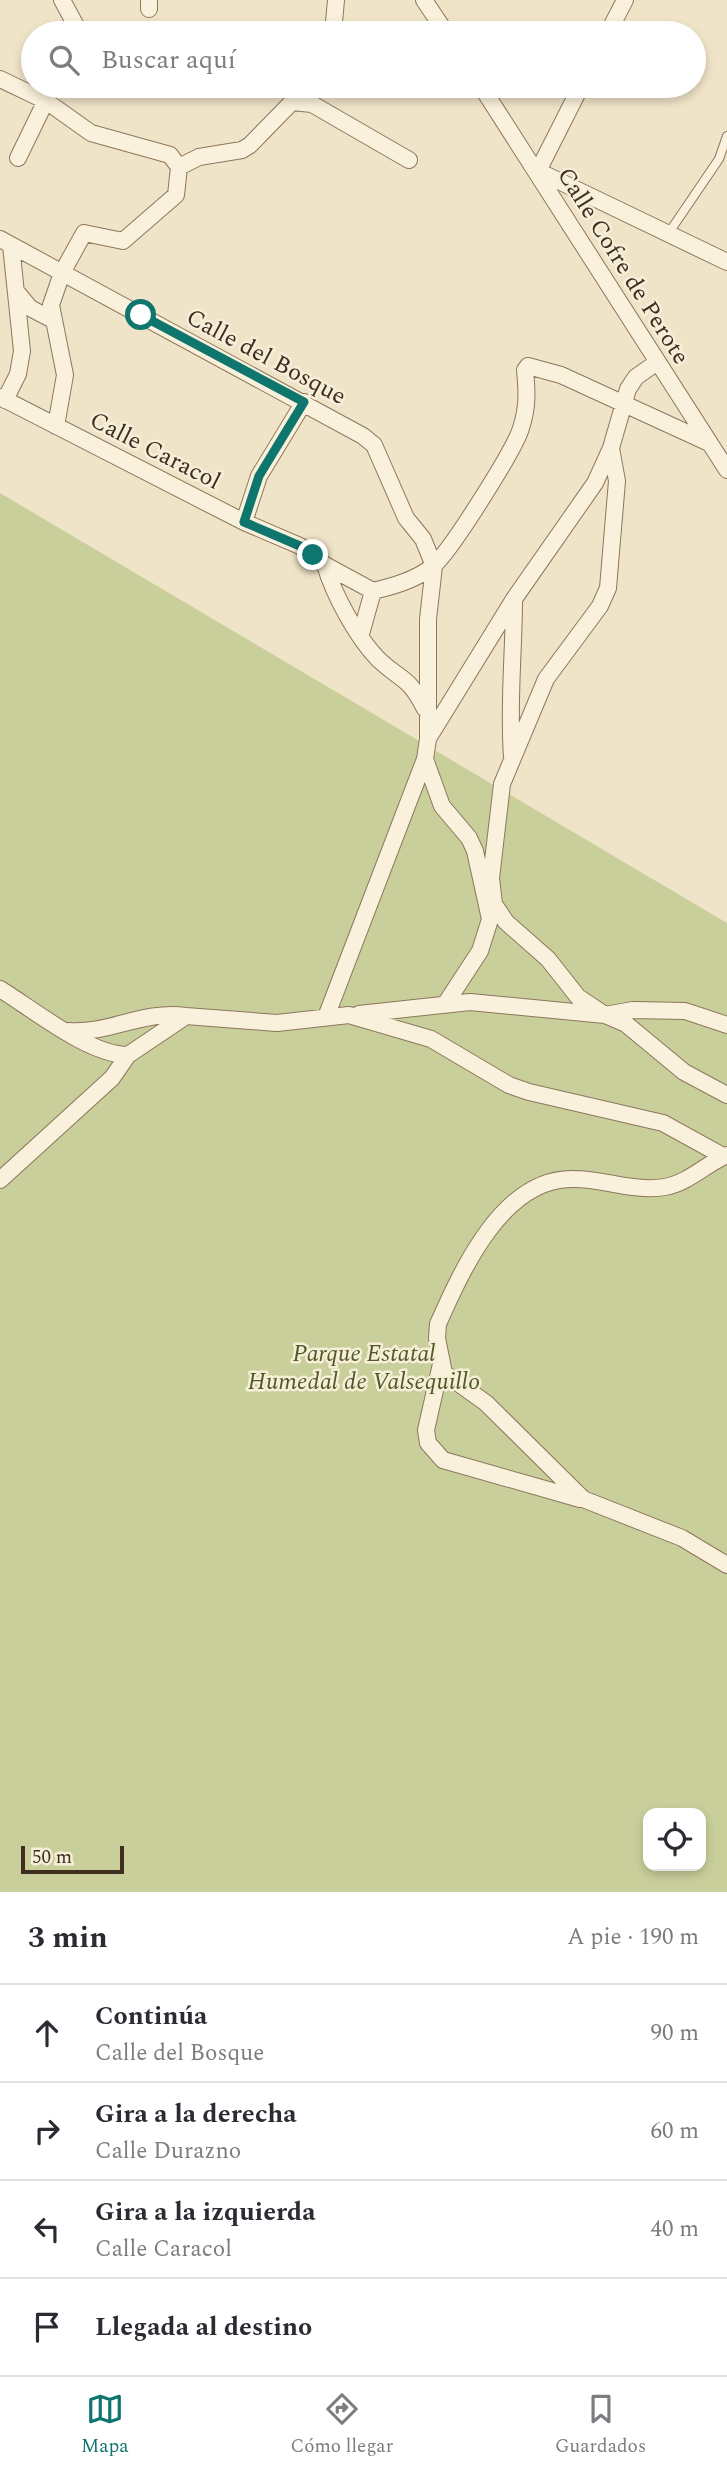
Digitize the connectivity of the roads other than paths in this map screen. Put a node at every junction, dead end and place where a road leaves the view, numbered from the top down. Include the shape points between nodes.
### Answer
1 (62, 0) edge
2 (336, 0) edge
3 (424, 0) edge
4 (625, 0) edge
5 (73, 21) edge
6 (334, 21) edge
7 (438, 21) edge
8 (614, 21) edge
9 (0, 79) edge
10 (21, 89) edge
11 (40, 98) edge
12 (47, 98) edge
13 (489, 98) edge
14 (576, 98) edge
15 (46, 101) junction
16 (727, 136) edge
17 (18, 158) dead end
18 (409, 160) dead end
19 (174, 161) junction
20 (538, 171) junction
21 (668, 234) junction
22 (6, 242) edge
23 (727, 262) edge
24 (62, 272) junction
25 (16, 291) junction
26 (53, 320) junction
27 (656, 363) junction
28 (2, 399) edge
29 (304, 402) junction
30 (624, 404) junction
31 (56, 426) junction
32 (707, 442) junction
33 (611, 448) junction
34 (725, 461) edge
35 (244, 522) junction
36 (325, 565) junction
37 (434, 566) junction
38 (373, 591) junction
39 (514, 599) junction
40 (361, 634) junction
41 (427, 713) junction
42 (428, 739) junction
43 (425, 759) junction
44 (512, 760) junction
45 (492, 912) junction
46 (0, 989) edge
47 (446, 1003) junction
48 (349, 1015) junction
49 (605, 1015) junction
50 (186, 1016) junction
51 (326, 1017) junction
52 (727, 1025) edge
53 (69, 1031) junction
54 (128, 1055) junction
55 (727, 1095) edge
56 (725, 1156) edge
57 (0, 1180) edge
58 (441, 1364) junction
59 (583, 1499) junction
60 (727, 1565) edge

1 - 5 street
2 - 6 street
3 - 7 street
4 - 8 street
9 - 10 street
11 - 15 street
12 - 15 street
13 - 20 street, Calle Cofre de Perote
14 - 20 street
15 - 17 street
15 - 19 street via 91,133
16 - 21 lane via 719,159
18 - 19 street via 301,101 292,102 242,150
19 - 24 street via 176,195 131,237 113,240 84,233
20 - 21 street
20 - 27 street, Calle Cofre de Perote
21 - 23 street
22 - 24 street, Calle del Bosque
22 - 25 street
24 - 26 street via 51,305
24 - 29 street, Calle del Bosque
25 - 26 street via 30,308
25 - 28 street via 21,363
26 - 31 street via 65,361
27 - 30 street via 636,377
27 - 32 street, Calle Cofre de Perote
28 - 31 street, Calle Caracol
29 - 35 street via 259,476
29 - 37 street, Calle del Bosque via 374,445 406,518 423,539
30 - 32 street
30 - 33 street
30 - 37 street via 533,365 525,370 528,403 519,434 477,506
31 - 35 street, Calle Caracol
32 - 34 street, Calle Cofre de Perote
33 - 39 street via 595,483
33 - 44 street via 617,481 608,588 600,606 546,679
35 - 36 street, Calle Caracol via 300,546
36 - 38 street, Calle Caracol
36 - 40 street via 333,592
37 - 38 street via 403,583
37 - 41 street
38 - 40 street
39 - 42 street
39 - 44 street via 509,715
40 - 41 street via 377,657 411,682
41 - 42 street
42 - 43 street
43 - 45 street via 442,806 475,851
43 - 51 street
44 - 45 street via 502,784 491,878
45 - 47 street via 477,958
45 - 49 street via 548,959 578,997
46 - 53 street
47 - 48 street
47 - 49 street
48 - 51 street
48 - 56 street via 431,1039 509,1086 663,1124
49 - 52 street via 633,1010 685,1011
49 - 55 street via 626,1024 684,1072
50 - 51 street via 268,1023
50 - 53 street via 157,1014 84,1032
50 - 54 street
53 - 54 street via 109,1053
54 - 57 street via 112,1078
56 - 58 street via 668,1186 644,1189 563,1179 551,1180 526,1195 477,1244 438,1324
58 - 59 street via 450,1379 486,1404
58 - 59 street via 426,1430 432,1451 443,1460
59 - 60 street via 682,1538

